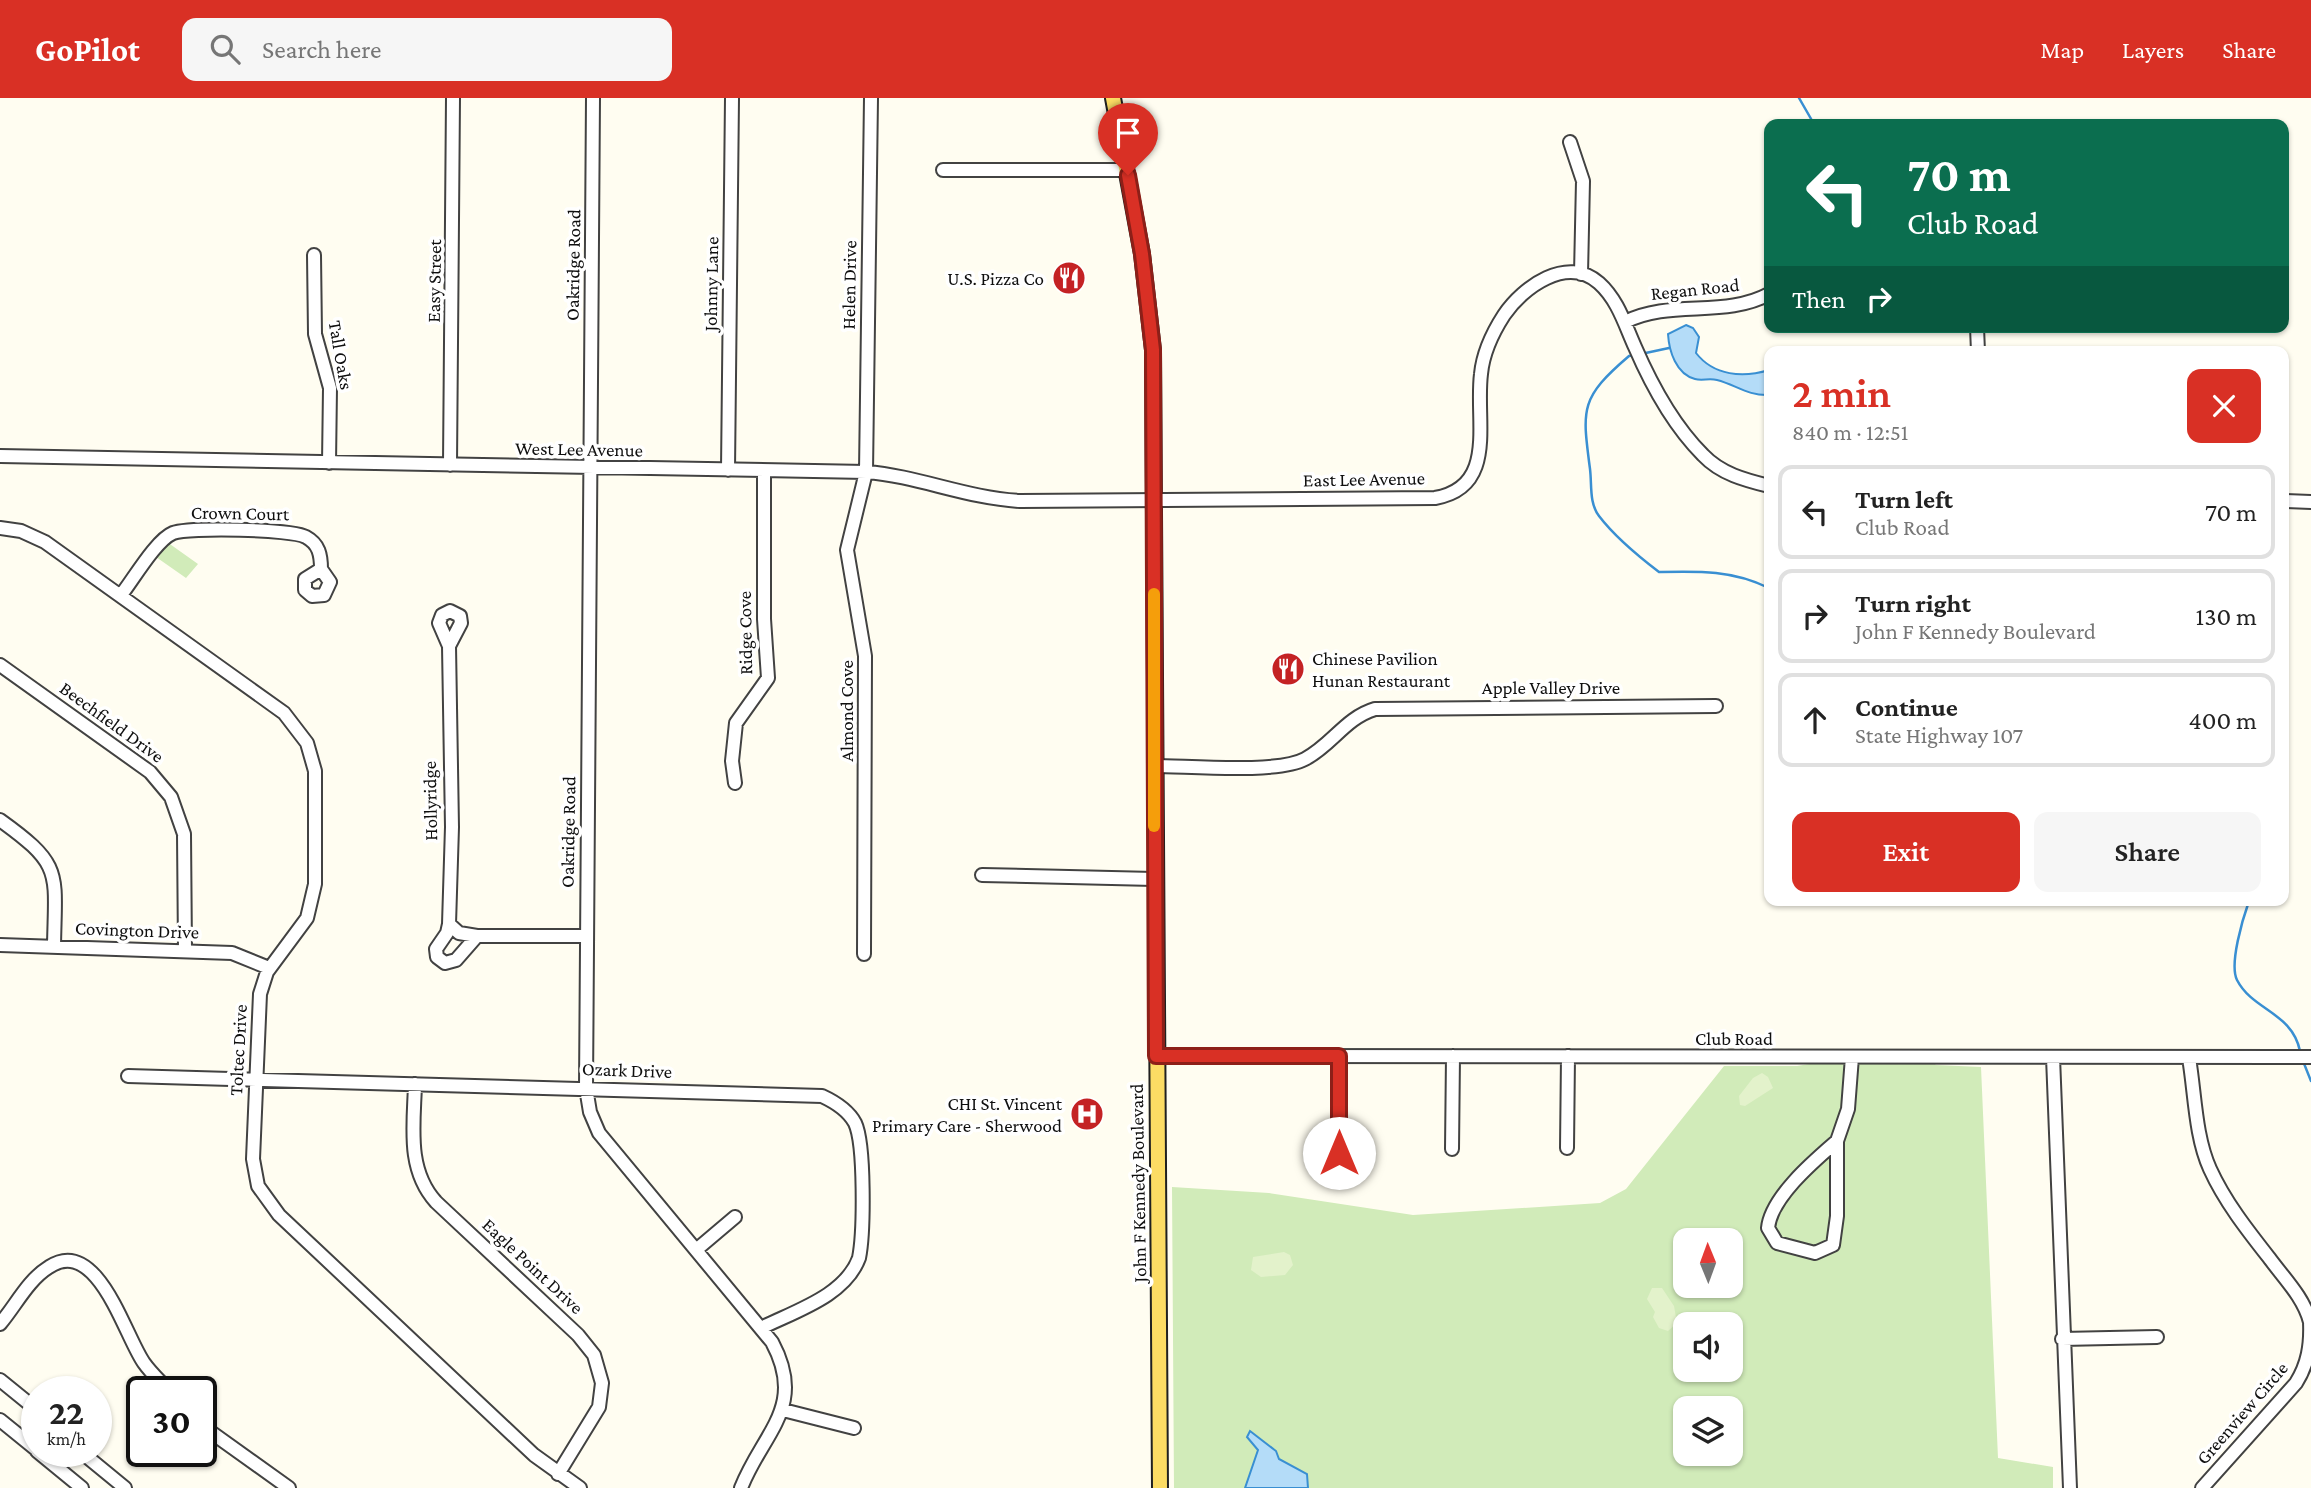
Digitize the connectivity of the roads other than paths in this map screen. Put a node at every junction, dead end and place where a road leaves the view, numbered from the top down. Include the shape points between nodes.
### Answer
1 (453, 98) edge
2 (593, 98) edge
3 (732, 98) edge
4 (871, 98) edge
5 (1113, 98) edge
6 (1570, 142) dead end
7 (943, 170) dead end
8 (1126, 170) junction
9 (314, 255) dead end
10 (1581, 274) junction
11 (1764, 297) edge
12 (1625, 322) junction
13 (0, 456) edge
14 (329, 463) junction
15 (450, 465) junction
16 (590, 468) junction
17 (728, 470) junction
18 (764, 471) junction
19 (866, 472) junction
20 (1764, 484) edge
21 (1154, 500) junction
22 (2289, 502) edge
23 (2311, 502) edge
24 (0, 527) edge
25 (320, 569) dead end
26 (121, 594) junction
27 (449, 646) dead end
28 (0, 665) edge
29 (1716, 706) dead end
30 (1154, 766) junction
31 (735, 783) dead end
32 (0, 820) edge
33 (982, 876) dead end
34 (1154, 879) junction
35 (449, 924) junction
36 (477, 936) junction
37 (586, 936) junction
38 (0, 945) edge
39 (54, 947) junction
40 (185, 951) junction
41 (864, 954) dead end
42 (269, 968) junction
43 (1156, 1056) junction
44 (1339, 1056) junction
45 (1453, 1056) junction
46 (1568, 1056) junction
47 (1852, 1057) junction
48 (2309, 1057) edge
49 (2053, 1058) junction
50 (2189, 1058) junction
51 (128, 1076) dead end
52 (255, 1079) junction
53 (415, 1084) junction
54 (586, 1088) junction
55 (1837, 1141) junction
56 (1567, 1148) dead end
57 (1452, 1149) dead end
58 (1339, 1153) dead end
59 (735, 1217) dead end
60 (696, 1250) junction
61 (0, 1324) edge
62 (761, 1328) junction
63 (2157, 1337) dead end
64 (2062, 1339) junction
65 (2309, 1366) edge
66 (155, 1376) edge
67 (0, 1380) edge
68 (21, 1397) edge
69 (783, 1410) junction
70 (0, 1420) edge
71 (854, 1428) dead end
72 (21, 1437) edge
73 (217, 1437) edge
74 (57, 1467) edge
75 (99, 1467) edge
76 (558, 1474) junction
77 (280, 1486) edge
78 (82, 1488) edge
79 (125, 1488) edge
80 (579, 1488) edge
81 (741, 1488) edge
82 (1160, 1488) edge
83 (2070, 1488) edge
84 (2202, 1488) edge

1 - 15 street, Easy Street
2 - 16 street, Oakridge Road
3 - 17 street, Johnny Lane
4 - 19 street, Helen Drive
5 - 8 main road, John F Kennedy Boulevard
6 - 10 street via 1583,181
7 - 8 street
8 - 21 main road, John F Kennedy Boulevard via 1150,314
9 - 14 street, Tall Oaks via 315,334 330,388
10 - 12 street via 1601,284
10 - 21 street, East Lee Avenue via 1557,274 1542,280 1519,296 1503,317 1482,365 1477,465 1470,481 1455,493 1434,498
11 - 12 street, Regan Road via 1727,307 1652,312
12 - 20 street via 1643,365 1703,456 1721,470
13 - 14 street, West Lee Avenue
14 - 15 street, West Lee Avenue
15 - 16 street, West Lee Avenue
16 - 17 street, West Lee Avenue
16 - 37 street, Oakridge Road
17 - 18 street, West Lee Avenue
18 - 19 street, West Lee Avenue
18 - 31 street, Ridge Cove via 768,678 736,723
19 - 21 street, West Lee Avenue via 993,499
19 - 41 street, Almond Cove via 847,550 865,656
21 - 30 main road, John F Kennedy Boulevard
22 - 23 street
24 - 26 street, Toltec Drive via 45,542
25 - 26 street, Crown Court via 318,548 301,534 181,531 168,536
26 - 42 street, Toltec Drive via 284,713 307,743 317,791 314,893 303,925
27 - 35 street, Hollyridge
28 - 40 street, Beechfield Drive via 150,772 171,796 184,834
29 - 30 street, Apple Valley Drive via 1375,709 1352,719 1321,749 1293,764
30 - 34 main road, John F Kennedy Boulevard
32 - 39 street via 41,850 49,864 54,880
33 - 34 street
34 - 43 main road, John F Kennedy Boulevard
35 - 36 street via 458,933
35 - 36 street, Hollyridge via 436,949 445,963 456,960
36 - 37 street
37 - 54 street, Oakridge Road
38 - 39 street, Covington Drive
39 - 40 street, Covington Drive
40 - 42 street, Covington Drive via 232,953
42 - 52 street, Toltec Drive via 258,1007
43 - 44 street, Club Road
43 - 82 main road, John F Kennedy Boulevard
44 - 45 street, Club Road
44 - 58 street
45 - 46 street, Club Road
45 - 57 street
46 - 47 street, Club Road
46 - 56 street
47 - 49 street, Club Road
47 - 55 street via 1848,1109
48 - 50 street, Club Road
49 - 50 street, Club Road
49 - 64 street
50 - 65 street, Greenview Circle via 2209,1167 2238,1217 2305,1309 2311,1339
51 - 52 street, Ozark Drive
52 - 53 street, Ozark Drive
52 - 76 street, Toltec Drive via 253,1158 258,1186 269,1205
53 - 54 street, Ozark Drive
53 - 76 street, Eagle Point Drive via 414,1154 424,1185 436,1202 578,1335 599,1366 599,1407
54 - 60 street, Oakridge Road via 599,1133
54 - 62 street, Ozark Drive via 812,1095 840,1105 850,1116 861,1141 860,1250 855,1268 836,1290
55 - 55 street via 1795,1181 1773,1214 1768,1228 1777,1242 1815,1253 1833,1245
59 - 60 street
60 - 62 street, Oakridge Road
61 - 66 street via 36,1277 51,1265 86,1266 102,1281 144,1364
62 - 69 street, Oakridge Road via 782,1362
63 - 64 street
64 - 83 street
65 - 84 street, Greenview Circle
67 - 68 street
69 - 71 street
69 - 81 street, Oakridge Road
70 - 72 street
73 - 77 street
74 - 78 street
75 - 79 street
76 - 80 street, Toltec Drive

